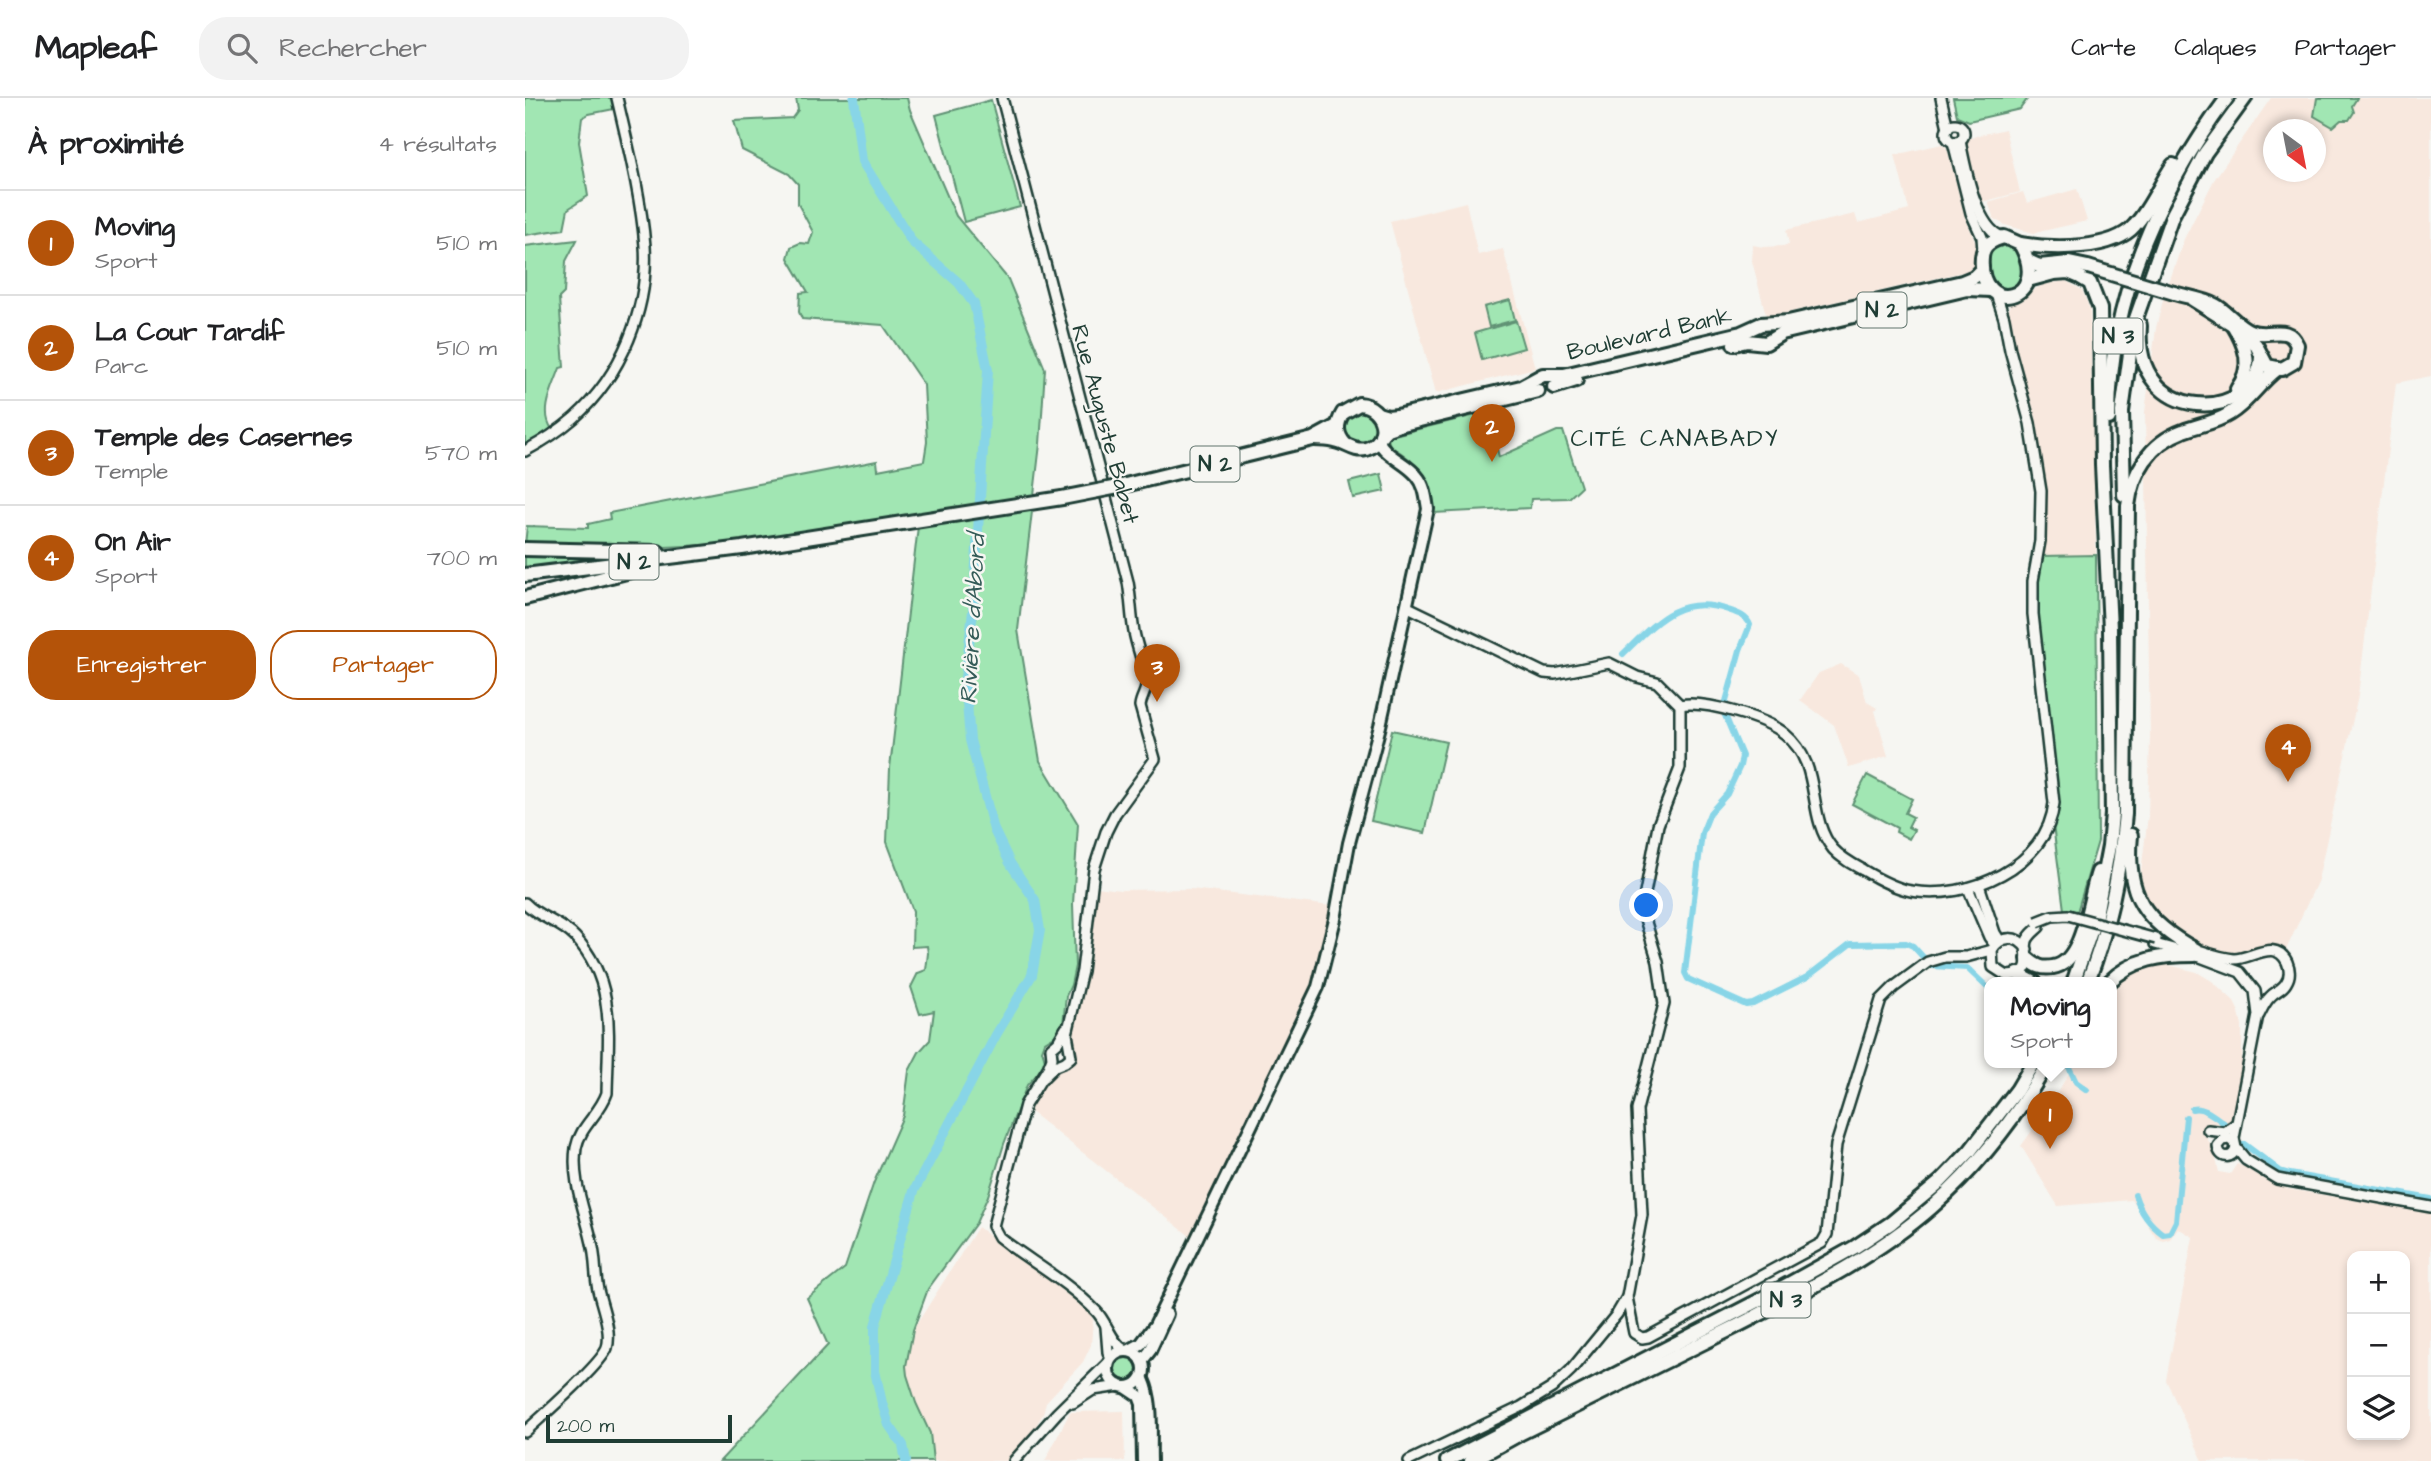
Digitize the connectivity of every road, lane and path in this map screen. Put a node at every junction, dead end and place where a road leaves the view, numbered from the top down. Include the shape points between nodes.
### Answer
1 (617, 98) edge
2 (1002, 98) edge
3 (1941, 98) edge
4 (1947, 98) edge
5 (2218, 98) edge
6 (2227, 98) edge
7 (2245, 98) edge
8 (1952, 126) junction
9 (1956, 141) junction
10 (2004, 237) junction
11 (2020, 244) junction
12 (1983, 252) junction
13 (2028, 261) junction
14 (2055, 265) junction
15 (1982, 269) junction
16 (2028, 280) junction
17 (2147, 282) junction
18 (1993, 292) junction
19 (2010, 297) junction
20 (2192, 299) junction
21 (2004, 318) junction
22 (2232, 323) junction
23 (1766, 329) junction
24 (2269, 334) junction
25 (2260, 355) junction
26 (2276, 370) junction
27 (1552, 382) junction
28 (1537, 385) junction
29 (2224, 401) junction
30 (1378, 414) junction
31 (1337, 426) junction
32 (1380, 438) junction
33 (1313, 439) junction
34 (1345, 444) junction
35 (1362, 450) junction
36 (525, 452) edge
37 (1398, 462) junction
38 (742, 548) junction
39 (525, 549) edge
40 (525, 575) edge
41 (525, 598) edge
42 (2109, 600) junction
43 (1408, 607) junction
44 (2126, 628) junction
45 (1680, 705) junction
46 (2126, 737) junction
47 (2112, 814) junction
48 (1979, 885) junction
49 (1968, 888) junction
50 (525, 903) edge
51 (2038, 925) junction
52 (2012, 938) junction
53 (1996, 945) junction
54 (2196, 952) junction
55 (2028, 954) junction
56 (2254, 955) junction
57 (1966, 957) junction
58 (1993, 967) junction
59 (2018, 974) junction
60 (2024, 977) edge
61 (2075, 977) edge
62 (2089, 977) edge
63 (2115, 977) edge
64 (2246, 978) junction
65 (2255, 991) junction
66 (2272, 994) junction
67 (2259, 1015) junction
68 (1063, 1043) junction
69 (1056, 1060) junction
70 (2021, 1068) edge
71 (2030, 1068) edge
72 (2047, 1068) edge
73 (2236, 1124) junction
74 (2208, 1130) dead end
75 (1955, 1166) junction
76 (2431, 1207) edge
77 (1198, 1233) junction
78 (1627, 1297) junction
79 (1105, 1322) junction
80 (1127, 1350) junction
81 (1110, 1360) junction
82 (1142, 1361) junction
83 (1143, 1378) junction
84 (1123, 1387) junction
85 (1057, 1413) junction
86 (1531, 1428) junction
87 (525, 1432) edge
88 (1014, 1461) edge
89 (1143, 1461) edge
90 (1151, 1461) edge
91 (1409, 1461) edge
92 (1447, 1461) edge
93 (1465, 1461) edge
94 (1471, 1461) edge

1 - 36 street via 645,247 640,303 621,357 596,395 573,419
2 - 68 street, Rue Auguste Babet via 1128,582 1146,680 1140,706 1155,759 1115,814 1099,853 1090,886 1082,971
3 - 8 street
4 - 8 street
5 - 11 main road via 2143,215 2123,235 2097,244
6 - 42 main road, N 3 via 2166,193 2142,247 2123,311 2109,411
7 - 17 main road, N 3 via 2187,185
8 - 9 street via 1947,138
8 - 9 street via 1964,131
9 - 10 street via 1979,212 1993,233
9 - 12 street
10 - 11 main road
10 - 12 main road
11 - 13 main road
12 - 15 main road
13 - 14 main road, N 3
13 - 16 main road
14 - 16 main road
14 - 20 main road, N 3, bridge via 2088,267
15 - 18 main road
15 - 23 main road, Boulevard Bank / N 2 via 1962,282
16 - 19 main road via 2024,289
16 - 42 main road, N 3 via 2068,272 2090,283 2096,294
17 - 29 main road, N 3 via 2140,334 2149,376 2183,402
17 - 44 main road, N 3 via 2134,324 2122,411
18 - 19 main road, N 2
18 - 21 street
18 - 23 main road, Boulevard Bank / N 2 via 1967,289
19 - 21 street
20 - 22 main road, N 3
20 - 24 main road, N 3 via 2216,305 2248,331
21 - 48 street via 2041,491 2033,614 2054,803 2051,821 2032,850
22 - 25 main road via 2250,338
22 - 29 main road via 2244,343 2247,369
23 - 27 main road, Boulevard Bank / N 2
23 - 27 main road, Boulevard Bank / N 2 via 1766,342 1732,344
24 - 25 main road via 2260,345
24 - 26 main road via 2283,331 2297,345 2294,362
25 - 26 main road
25 - 29 main road via 2258,373 2249,385
26 - 44 main road, N 3 via 2235,411 2169,438 2141,466 2127,506
27 - 28 main road, N 2 via 1546,393
28 - 30 main road, N 2 via 1397,416
28 - 32 main road, N 2 via 1387,429
30 - 31 main road, N 2 via 1364,405 1353,405 1343,412
30 - 32 main road via 1383,424
31 - 33 main road, N 2
31 - 34 main road
32 - 35 main road, N 2
32 - 37 main road via 1383,450
33 - 34 main road, N 2
33 - 38 main road, N 2, bridge via 1113,488
34 - 35 main road, N 2
35 - 37 main road
37 - 43 main road via 1422,483 1428,509
38 - 39 main road via 664,552
38 - 40 main road, N 2
38 - 41 main road
42 - 47 main road, N 3
43 - 45 street via 1544,673 1609,663 1657,682
43 - 77 main road via 1349,843 1324,968 1310,1007
44 - 46 main road, N 3
45 - 49 street via 1694,703 1761,719 1787,735 1809,766 1826,837 1850,863 1902,889 1932,893
45 - 78 street via 1680,768 1658,825 1642,909 1664,999 1637,1110 1642,1215
46 - 54 main road via 2133,794 2131,873 2136,891 2162,929
46 - 62 main road, N 3 via 2122,848 2108,923
47 - 55 main road via 2073,954 2052,968 2043,968
47 - 61 main road, N 3 via 2095,920
48 - 49 street
48 - 53 street
49 - 53 street via 1990,941
50 - 87 street via 574,936 592,961 603,981 609,1021 607,1093 576,1149 577,1192 593,1248 608,1345 576,1384
51 - 52 street
51 - 54 street, bridge via 2052,916 2068,915
51 - 55 street via 2029,936
52 - 53 street
52 - 55 street via 2023,944
53 - 57 street
53 - 58 street
54 - 56 street via 2232,959
54 - 63 main road via 2145,959
54 - 64 street
55 - 59 street via 2027,965
56 - 64 street via 2246,965
56 - 66 street via 2270,950 2282,955 2289,967 2288,981
57 - 58 street
57 - 78 street via 1928,962 1881,1000 1836,1146 1822,1243 1648,1337 1634,1333
58 - 59 street via 2007,976
59 - 60 main road
64 - 65 street
65 - 66 street
65 - 67 street
66 - 67 street
67 - 73 street
68 - 69 street via 1051,1048
68 - 69 street via 1071,1049 1070,1057 1065,1062
69 - 79 street via 1025,1105 993,1222 996,1233 1008,1244 1089,1304
70 - 75 main road
71 - 75 main road, N 3
72 - 86 main road, N 3 via 1965,1175 1899,1234 1766,1311
73 - 74 street via 2225,1132
73 - 76 street via 2232,1146 2266,1174 2289,1183
75 - 92 main road, N 3 via 1908,1210 1855,1247
77 - 80 main road via 1148,1336 1136,1349
77 - 82 main road via 1160,1330
78 - 91 street via 1552,1388
79 - 80 street via 1119,1347
79 - 81 street
80 - 81 main road
80 - 82 main road
81 - 84 main road via 1110,1376
81 - 85 street
82 - 83 main road
83 - 84 main road via 1135,1386
83 - 90 main road via 1150,1404
84 - 85 street via 1093,1390
84 - 89 main road via 1139,1396 1142,1405
85 - 88 street
86 - 93 main road, N 3
86 - 94 main road, N 3

